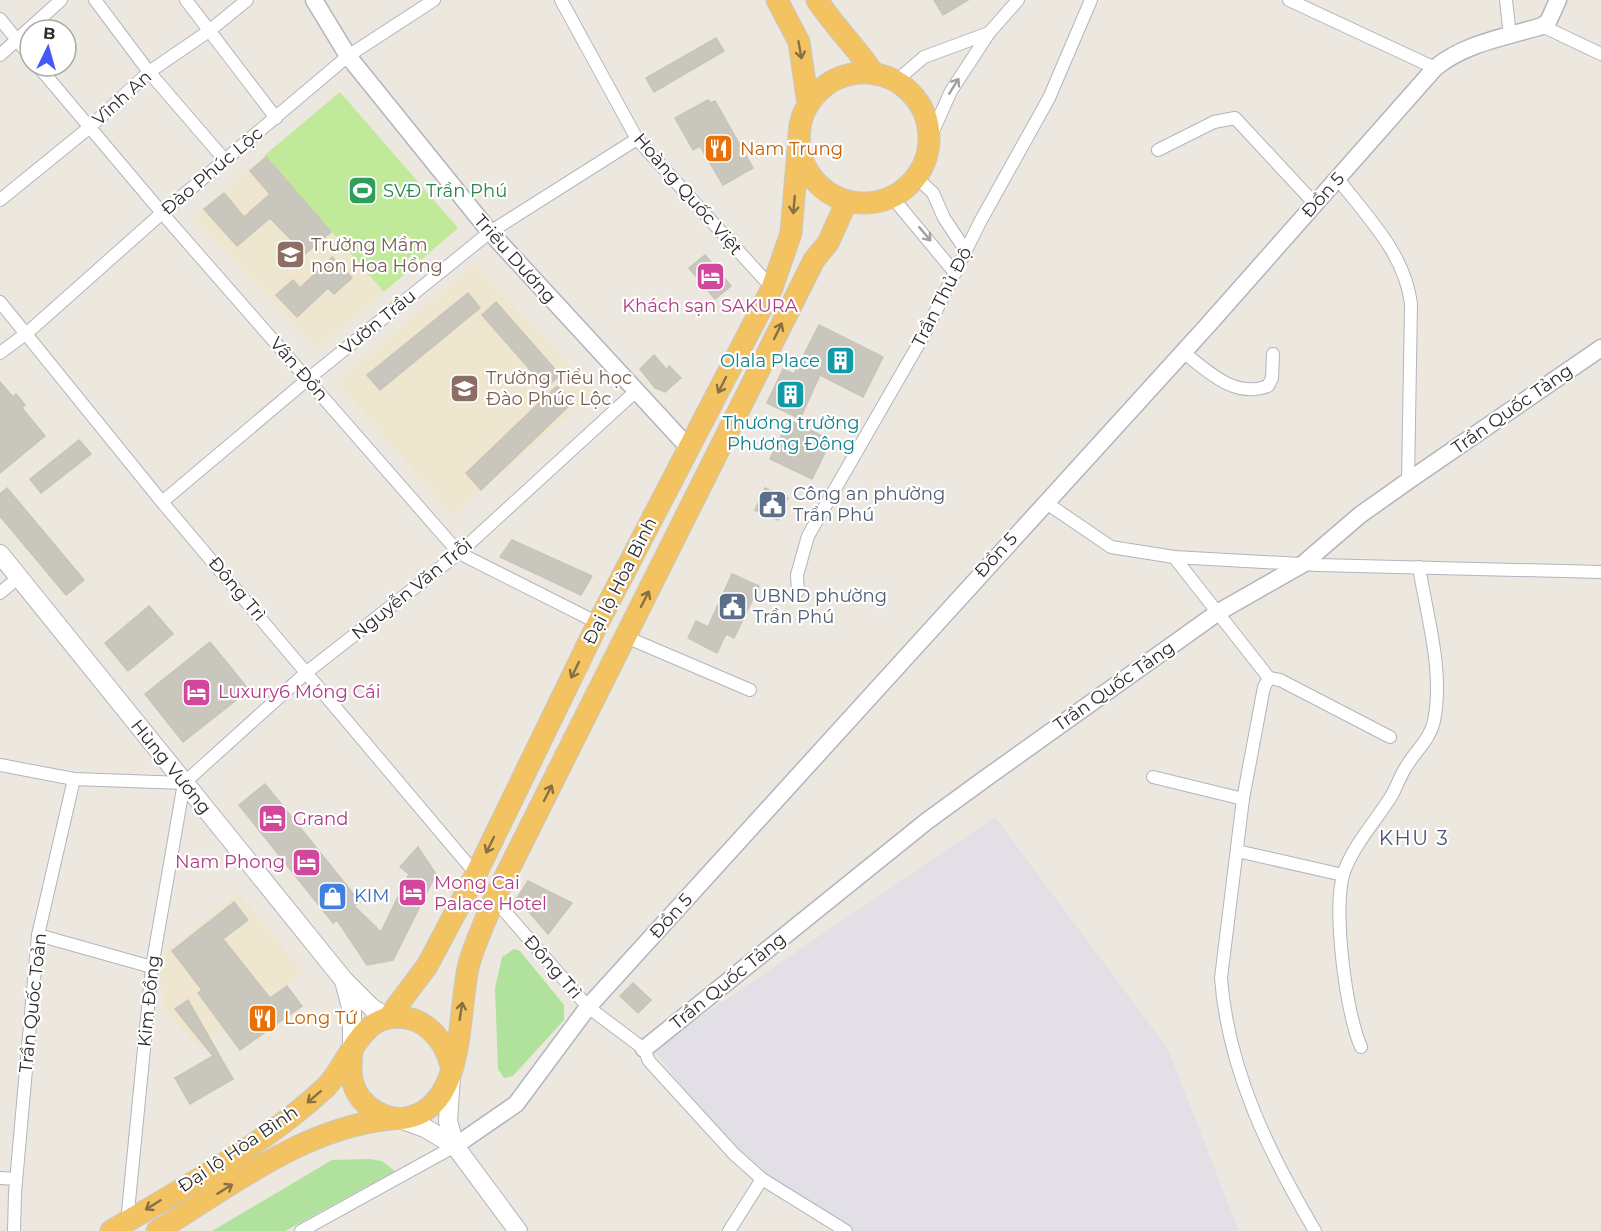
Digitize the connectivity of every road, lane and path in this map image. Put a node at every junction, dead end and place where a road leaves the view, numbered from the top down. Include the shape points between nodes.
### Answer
1 (61, 0) edge
2 (95, 0) edge
3 (186, 0) edge
4 (247, 0) edge
5 (314, 0) edge
6 (434, 0) edge
7 (561, 0) edge
8 (777, 0) edge
9 (817, 0) edge
10 (1018, 0) edge
11 (1091, 0) edge
12 (1289, 0) edge
13 (1506, 0) edge
14 (1558, 0) edge
15 (0, 19) edge
16 (1542, 27) junction
17 (209, 31) junction
18 (989, 33) junction
19 (1510, 36) junction
20 (17, 41) junction
21 (1601, 54) edge
22 (0, 55) edge
23 (348, 56) junction
24 (1435, 68) junction
25 (149, 72) junction
26 (874, 74) junction
27 (48, 78) edge
28 (896, 81) junction
29 (808, 104) junction
30 (276, 118) junction
31 (800, 126) junction
32 (90, 127) junction
33 (930, 138) junction
34 (637, 139) junction
35 (1158, 150) dead end
36 (224, 159) junction
37 (916, 177) junction
38 (1338, 179) junction
39 (892, 196) junction
40 (0, 200) edge
41 (847, 201) junction
42 (1315, 204) junction
43 (162, 213) junction
44 (490, 232) junction
45 (966, 251) junction
46 (955, 273) junction
47 (772, 288) junction
48 (0, 302) edge
49 (27, 333) junction
50 (1601, 348) edge
51 (1183, 352) junction
52 (0, 354) edge
53 (1273, 354) dead end
54 (308, 379) junction
55 (636, 391) junction
56 (688, 451) junction
57 (711, 466) junction
58 (1408, 480) junction
59 (162, 502) junction
60 (1045, 502) junction
61 (459, 553) junction
62 (0, 554) edge
63 (1174, 557) junction
64 (1303, 564) junction
65 (1419, 567) junction
66 (1601, 572) edge
67 (19, 577) junction
68 (798, 591) dead end
69 (0, 594) edge
70 (1217, 613) junction
71 (598, 623) junction
72 (626, 637) junction
73 (307, 672) junction
74 (1269, 678) junction
75 (750, 690) dead end
76 (1390, 737) dead end
77 (0, 765) edge
78 (1153, 777) dead end
79 (74, 779) junction
80 (184, 783) junction
81 (1243, 799) junction
82 (1237, 851) junction
83 (476, 874) junction
84 (1343, 875) junction
85 (494, 899) junction
86 (38, 935) junction
87 (152, 967) junction
88 (343, 979) junction
89 (588, 1007) junction
90 (388, 1018) junction
91 (1361, 1047) dead end
92 (644, 1049) junction
93 (352, 1052) junction
94 (452, 1069) junction
95 (400, 1119) junction
96 (455, 1146) junction
97 (0, 1178) edge
98 (16, 1179) junction
99 (762, 1179) junction
100 (119, 1226) edge
101 (14, 1231) edge
102 (157, 1231) edge
103 (301, 1231) edge
104 (518, 1231) edge
105 (729, 1231) edge
106 (846, 1231) edge
107 (1315, 1231) edge

1 - 20 street
2 - 25 street
3 - 17 street
4 - 17 street, Vĩnh An
5 - 23 street, Triều Dương
6 - 23 street, Đào Phúc Lộc
7 - 34 street, Hoàng Quốc Việt
8 -> 29 highway via 799,42
9 - 26 highway
10 - 18 street
11 - 45 street, Trần Thủ Độ via 1049,98
12 - 24 street
13 - 19 street
14 - 16 street
15 - 20 street
16 - 19 street, Đồn 5
16 - 21 street
17 - 25 street, Vĩnh An
17 - 30 street
18 - 28 street via 924,57
33 -> 18 street via 951,91
19 - 24 street, Đồn 5 via 1448,57
20 - 22 street
23 - 30 street, Đào Phúc Lộc
23 - 44 street, Triều Dương
24 - 38 street, Đồn 5
25 - 32 street, Vĩnh An
25 - 36 street
26 - 28 highway
26 - 29 highway via 840,78 824,87
27 - 32 street, Vân Đồn
28 - 33 highway via 921,106
29 - 31 highway
30 - 36 street, Đào Phúc Lộc
31 - 41 highway via 800,150 809,172 825,190
31 -> 47 highway, Đại lộ Hòa Bình via 791,233
32 - 40 street, Vĩnh An
32 - 43 street, Vân Đồn
33 - 37 highway via 926,159
34 - 44 street, Vườn Trầu
34 - 47 street, Hoàng Quốc Việt
35 - 42 street via 1214,122 1235,118
36 - 43 street, Đào Phúc Lộc
37 - 39 highway
37 - 45 street via 933,194
38 - 42 street, Đồn 5
38 - 58 street via 1395,252 1409,282
39 - 41 highway via 870,203
39 -> 46 street
57 -> 41 highway, Đại lộ Hòa Bình
42 - 51 street, Đồn 5
43 - 49 street, Đào Phúc Lộc
43 - 54 street, Vân Đồn
44 - 54 street, Vườn Trầu
44 - 55 street, Triều Dương
45 - 46 street, Trần Thủ Độ
46 - 68 street, Trần Thủ Độ via 925,333 808,536 797,574
47 -> 56 highway, Đại lộ Hòa Bình
48 - 49 street, Đông Trì
49 - 52 street, Đào Phúc Lộc
49 - 59 street, Đông Trì
50 - 58 street, Trần Quốc Tảng
51 - 53 street via 1226,384 1259,390 1268,386 1272,378
51 - 60 street, Đồn 5
54 - 59 street, Vườn Trầu
54 - 61 street, Vân Đồn
55 - 56 street, Triều Dương
55 - 61 street, Nguyễn Văn Trỗi
56 - 57 highway
56 - 71 highway, Đại lộ Hòa Bình
72 -> 57 highway, Đại lộ Hòa Bình
58 - 64 street, Trần Quốc Tảng
59 - 73 street, Đông Trì
60 - 63 street via 1111,547
60 - 89 street, Đồn 5
61 - 71 street, Vân Đồn
61 - 73 street, Nguyễn Văn Trỗi
62 - 67 main road, Hùng Vương
63 - 64 street
63 - 70 street
64 - 65 street
64 - 70 street, Trần Quốc Tảng
65 - 66 street
65 - 84 street via 1437,673 1434,722
67 - 69 street
67 - 80 main road, Hùng Vương
70 - 74 street
70 - 92 street, Trần Quốc Tảng via 927,821
71 - 72 highway
71 -> 83 highway, Đại lộ Hòa Bình
72 - 75 street
85 -> 72 highway, Đại lộ Hòa Bình
73 - 80 street, Nguyễn Văn Trỗi
73 - 83 street, Đông Trì
74 - 76 street via 1280,680
74 - 81 street via 1263,687
77 - 79 street
78 - 81 street
79 - 80 street
79 - 86 street, Trần Quốc Toản
80 - 87 street, Kim Đồng
80 - 88 main road, Hùng Vương
81 - 82 street
82 - 84 street
82 - 107 street via 1221,978 1226,1019 1243,1084 1269,1150
83 - 85 highway
83 - 90 highway, Đại lộ Hòa Bình via 427,966
84 - 91 street via 1341,952 1353,1031
85 - 89 street, Đông Trì
94 -> 85 highway, Đại lộ Hòa Bình via 469,963
86 - 87 street
86 - 98 street, Trần Quốc Toản
87 - 100 street, Kim Đồng
88 - 90 main road, Hùng Vương
88 - 93 main road via 352,1011
89 - 92 street, Đông Trì
89 - 96 street, Đồn 5 via 516,1104
90 - 93 highway via 366,1032
90 - 94 highway via 418,1022 431,1029 441,1040
92 - 99 street via 649,1061 697,1117
93 - 95 highway via 352,1084 360,1098 371,1109
93 -> 100 highway, Đại lộ Hòa Bình via 328,1084 275,1130
94 - 95 highway via 441,1098 430,1109
94 - 96 main road via 448,1121
95 - 96 main road
102 -> 95 highway, Đại lộ Hòa Bình via 316,1137 364,1122
96 - 103 street
96 - 104 main road
97 - 98 street
98 - 101 street, Trần Quốc Toản
99 - 105 street
99 - 106 street

